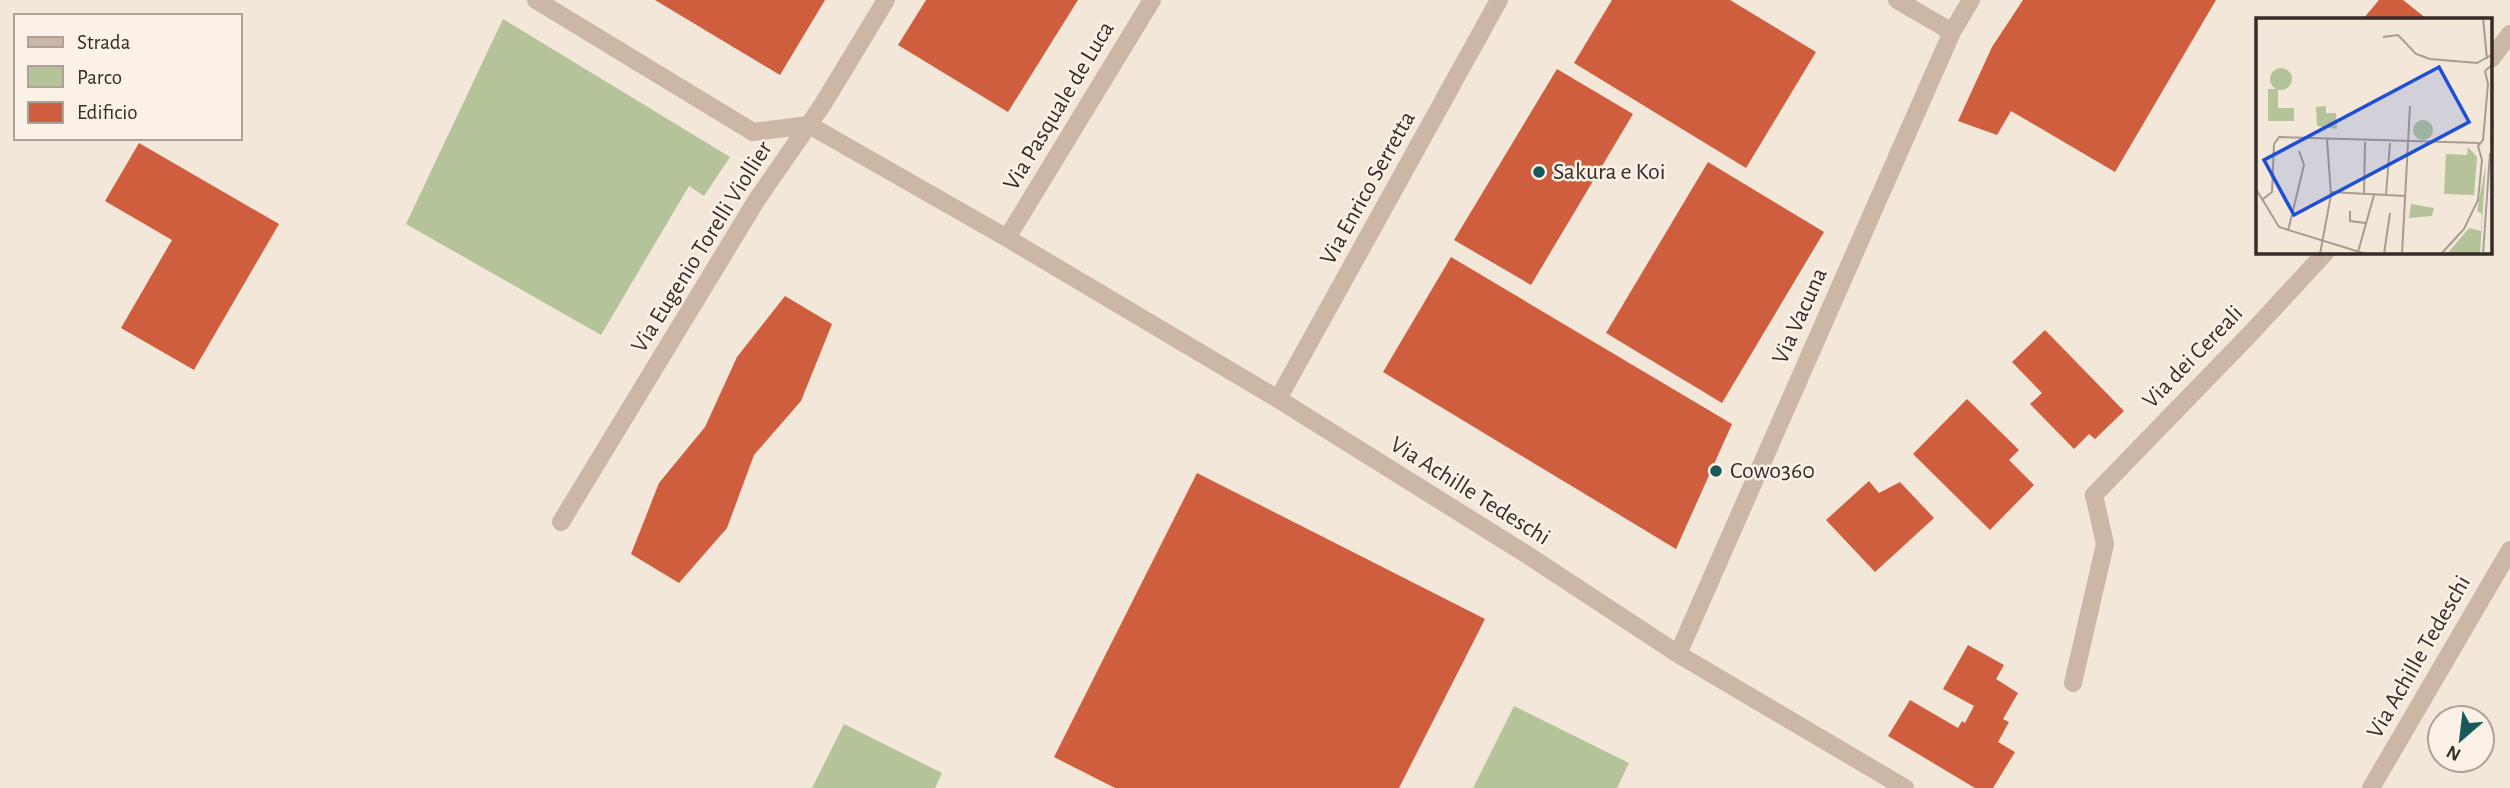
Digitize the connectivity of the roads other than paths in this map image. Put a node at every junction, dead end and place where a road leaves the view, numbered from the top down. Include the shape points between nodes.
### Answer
1 (536, 0) edge
2 (886, 0) edge
3 (1152, 0) edge
4 (1499, 0) edge
5 (1897, 0) edge
6 (1971, 0) edge
7 (1952, 32) junction
8 (2510, 34) edge
9 (2492, 58) edge
10 (809, 125) junction
11 (1007, 238) junction
12 (2324, 254) edge
13 (1278, 399) junction
14 (561, 522) dead end
15 (2510, 550) edge
16 (1678, 654) junction
17 (2073, 683) dead end
18 (1905, 788) edge
19 (2371, 788) edge

1 - 10 street via 753,132
2 - 10 street, Via Eugenio Torelli Viollier
3 - 11 street, Via Pasquale de Luca
4 - 13 street, Via Enrico Serretta
5 - 7 street
6 - 7 street, Via Vacuna
7 - 16 street, Via Vacuna
8 - 9 street
10 - 11 street, Via Achille Tedeschi
10 - 14 street, Via Eugenio Torelli Viollier via 756,201
11 - 13 street, Via Achille Tedeschi
12 - 17 street, Via dei Cereali via 2094,495 2105,544
13 - 16 street, Via Achille Tedeschi
15 - 19 street, Via Achille Tedeschi
16 - 18 street, Via Achille Tedeschi

